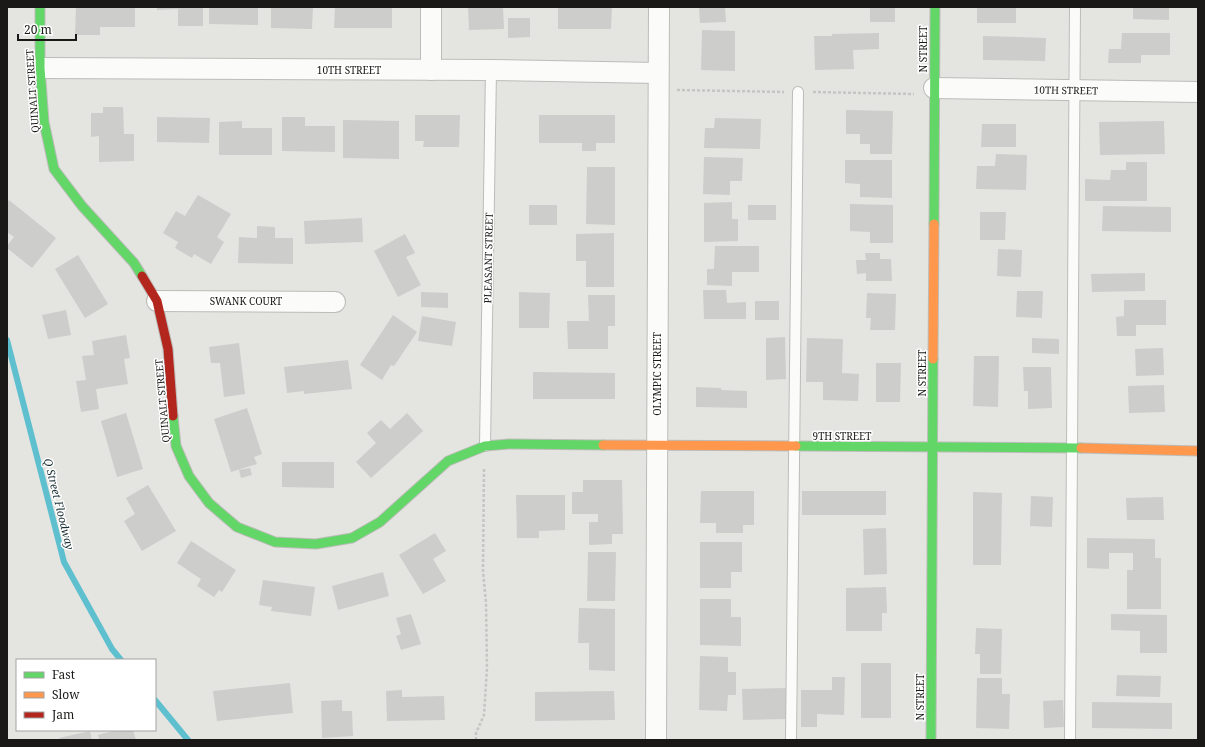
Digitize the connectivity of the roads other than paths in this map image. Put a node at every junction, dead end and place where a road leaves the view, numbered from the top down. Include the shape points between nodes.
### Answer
1 (40, 7) edge
2 (431, 7) edge
3 (659, 7) edge
4 (935, 7) edge
5 (1075, 7) edge
6 (40, 68) junction
7 (431, 70) junction
8 (491, 70) junction
9 (658, 73) junction
10 (934, 88) junction
11 (1074, 90) junction
12 (798, 92) dead end
13 (1198, 92) edge
14 (157, 301) junction
15 (335, 302) dead end
16 (657, 445) junction
17 (485, 446) junction
18 (794, 446) junction
19 (932, 448) junction
20 (1072, 448) junction
21 (1198, 451) edge
22 (656, 740) edge
23 (792, 740) edge
24 (931, 740) edge
25 (1070, 740) edge

1 - 6 street, QUINALT STREET
2 - 7 street
3 - 9 street, OLYMPIC STREET
4 - 10 street, N STREET
5 - 11 lane
6 - 7 street, 10TH STREET
6 - 14 street, QUINALT STREET via 44,122 54,169 82,206 134,263
7 - 8 street, 10TH STREET
8 - 9 street, 10TH STREET
8 - 17 lane, PLEASANT STREET
9 - 16 street, OLYMPIC STREET
10 - 11 street, 10TH STREET
10 - 19 street, N STREET
11 - 13 street, 10TH STREET
11 - 20 lane
12 - 18 lane
14 - 15 street, SWANK COURT
14 - 17 street, QUINALT STREET via 168,350 176,446 189,476 208,503 237,527 275,542 316,544 352,538 380,522 448,461
16 - 17 street, 9TH STREET
16 - 18 street, 9TH STREET
16 - 22 street, OLYMPIC STREET
18 - 19 street, 9TH STREET
18 - 23 lane
19 - 20 street, 9TH STREET
19 - 24 street, N STREET
20 - 21 street, 9TH STREET
20 - 25 lane

